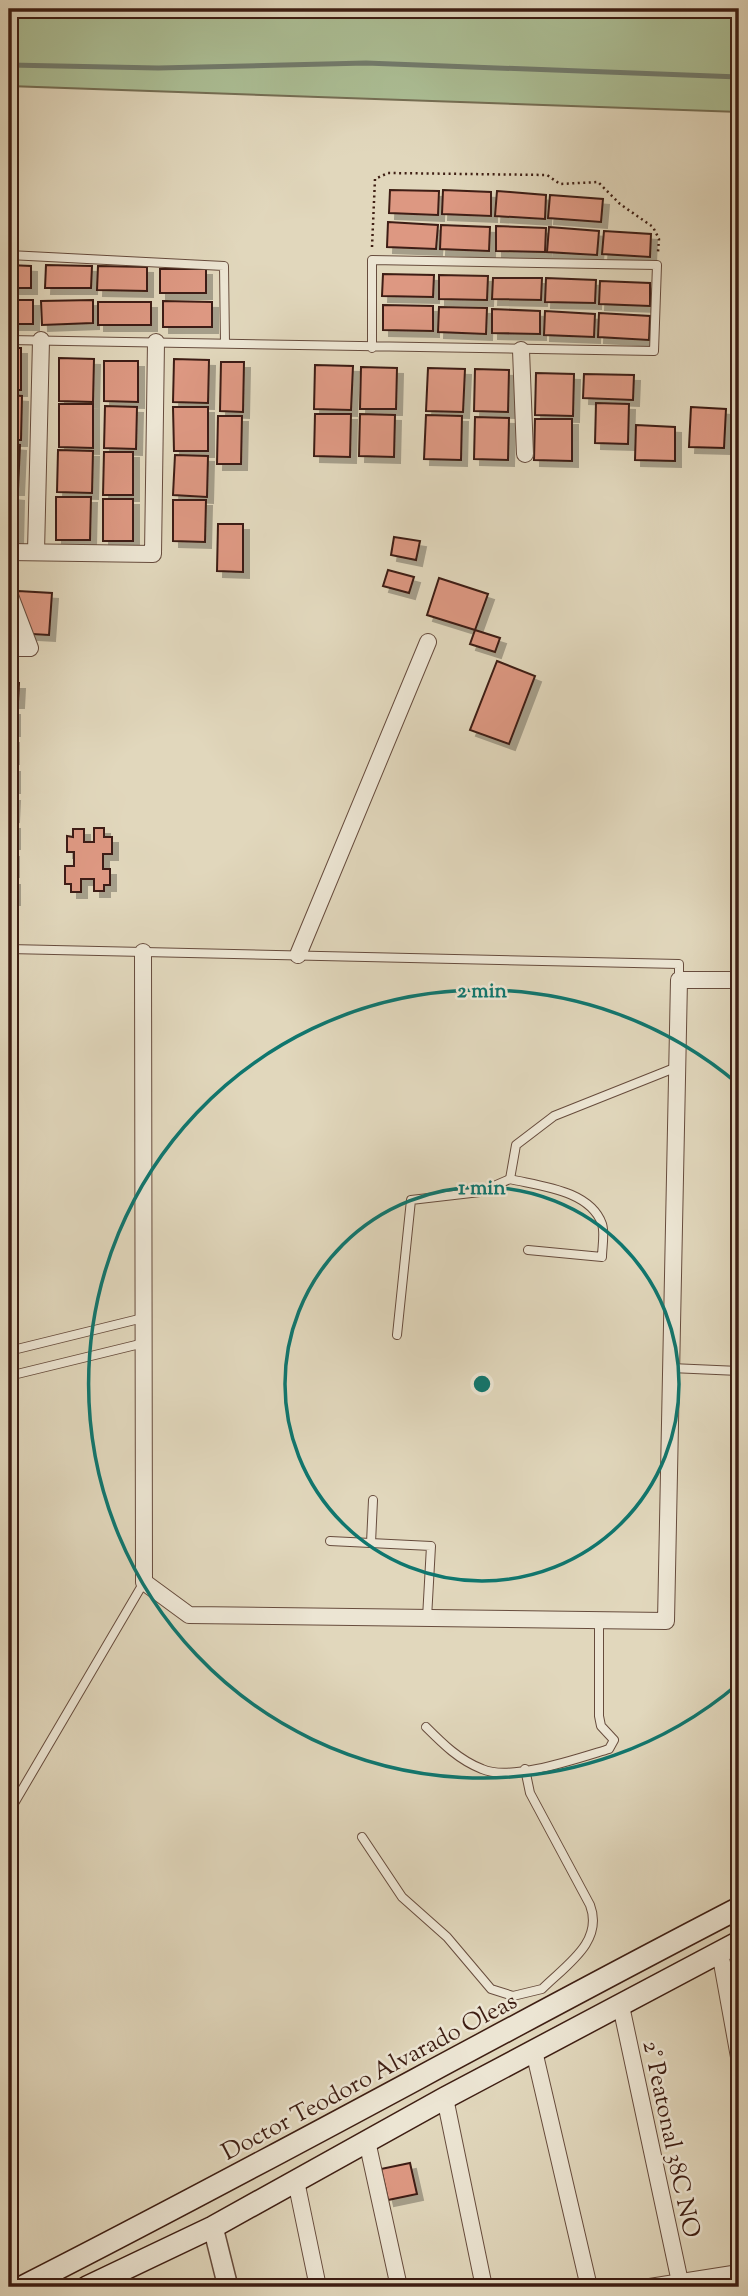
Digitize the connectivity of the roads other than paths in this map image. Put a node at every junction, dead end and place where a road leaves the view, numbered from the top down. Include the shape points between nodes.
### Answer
1 (9, 255) edge
2 (9, 340) edge
3 (41, 340) junction
4 (156, 342) junction
5 (225, 344) junction
6 (372, 348) junction
7 (521, 350) junction
8 (524, 454) dead end
9 (9, 552) edge
10 (36, 552) junction
11 (9, 593) edge
12 (428, 642) dead end
13 (9, 648) edge
14 (9, 949) edge
15 (143, 952) junction
16 (298, 956) junction
17 (679, 980) junction
18 (739, 980) edge
19 (677, 1067) junction
20 (510, 1179) junction
21 (528, 1250) dead end
22 (143, 1318) junction
23 (397, 1335) dead end
24 (144, 1343) junction
25 (9, 1351) edge
26 (671, 1368) junction
27 (739, 1371) edge
28 (9, 1376) edge
29 (373, 1500) dead end
30 (331, 1542) dead end
31 (371, 1543) junction
32 (144, 1582) junction
33 (427, 1618) junction
34 (599, 1620) junction
35 (426, 1727) dead end
36 (525, 1769) junction
37 (9, 1812) edge
38 (362, 1837) dead end
39 (739, 1908) edge
40 (739, 1942) edge
41 (720, 1952) junction
42 (621, 2006) junction
43 (534, 2051) junction
44 (739, 2057) edge
45 (445, 2098) junction
46 (368, 2141) junction
47 (296, 2181) junction
48 (213, 2227) junction
49 (739, 2273) edge
50 (680, 2281) junction
51 (22, 2287) edge
52 (87, 2287) edge
53 (228, 2287) edge
54 (318, 2287) edge
55 (399, 2287) edge
56 (484, 2287) edge
57 (589, 2287) edge
58 (650, 2287) edge

1 - 5 lane via 224,266
2 - 3 lane
3 - 4 lane
3 - 10 street
4 - 5 lane
4 - 10 street via 153,554
5 - 6 lane
6 - 7 lane
6 - 7 lane via 372,260 657,265 654,351
7 - 8 street
9 - 10 street
11 - 13 street via 30,648
12 - 16 street
14 - 15 lane
15 - 16 lane
15 - 22 street
16 - 17 lane via 679,964
17 - 18 street
17 - 19 street
19 - 20 lane via 554,1116 516,1145
19 - 26 street
20 - 21 lane via 568,1193 590,1208 602,1224 602,1257
20 - 23 lane via 480,1192 411,1200
22 - 24 street
22 - 25 lane
24 - 28 lane
24 - 32 street
26 - 27 lane
26 - 34 street via 666,1621
29 - 31 lane
30 - 31 lane
31 - 33 lane via 431,1546
32 - 33 street via 188,1615
32 - 37 lane
33 - 34 street
34 - 36 lane via 599,1716 613,1744 566,1762
35 - 36 lane via 450,1751 484,1771
36 - 38 lane via 530,1793 594,1920 589,1943 533,1993 513,1996 491,1989 447,1937 402,1897
39 - 51 main road, Doctor Teodoro Alvarado Oleas via 203,2196
40 - 41 main road
41 - 42 main road
41 - 44 street
42 - 43 main road
42 - 50 street, 2° Peatonal 38C NO
43 - 45 main road
43 - 57 street
45 - 46 main road
45 - 56 street
46 - 47 main road
46 - 55 street
47 - 48 main road
47 - 54 street
48 - 52 main road
48 - 53 street
49 - 50 street
50 - 58 street

